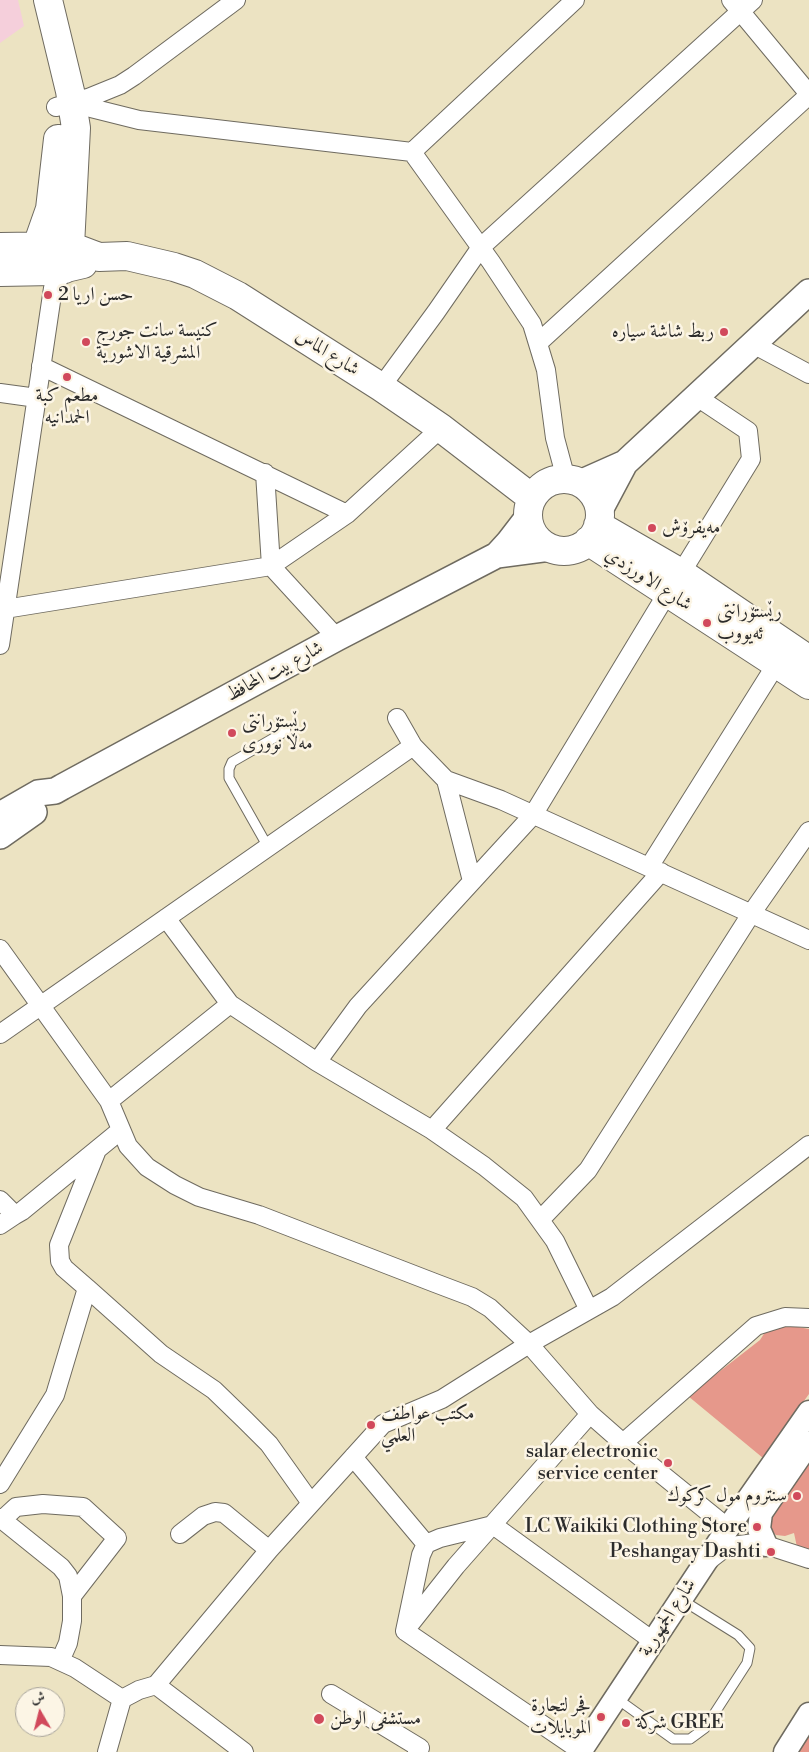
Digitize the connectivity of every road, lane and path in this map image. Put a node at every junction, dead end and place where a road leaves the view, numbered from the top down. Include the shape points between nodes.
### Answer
1 (33, 0) edge
2 (48, 0) edge
3 (236, 0) edge
4 (575, 0) edge
5 (741, 4) edge
6 (809, 95) edge
7 (64, 105) junction
8 (412, 152) junction
9 (37, 246) junction
10 (0, 247) edge
11 (481, 247) junction
12 (67, 258) junction
13 (0, 272) edge
14 (809, 292) edge
15 (538, 342) junction
16 (753, 344) junction
17 (41, 366) junction
18 (809, 374) edge
19 (381, 387) junction
20 (0, 393) edge
21 (697, 396) junction
22 (37, 398) junction
23 (441, 428) junction
24 (625, 463) junction
25 (265, 473) junction
26 (573, 481) junction
27 (530, 507) junction
28 (347, 514) junction
29 (595, 526) junction
30 (7, 546) edge
31 (550, 548) junction
32 (497, 555) junction
33 (271, 566) junction
34 (675, 582) junction
35 (5, 609) junction
36 (337, 638) junction
37 (0, 645) edge
38 (799, 654) edge
39 (809, 685) edge
40 (397, 718) dead end
41 (286, 731) dead end
42 (413, 746) junction
43 (446, 780) junction
44 (54, 791) junction
45 (0, 815) edge
46 (533, 815) junction
47 (809, 831) edge
48 (0, 836) edge
49 (268, 847) junction
50 (655, 870) junction
51 (472, 881) junction
52 (752, 914) junction
53 (166, 918) junction
54 (809, 940) edge
55 (0, 949) edge
56 (230, 1004) junction
57 (40, 1006) junction
58 (0, 1034) edge
59 (317, 1062) junction
60 (109, 1101) junction
61 (121, 1130) junction
62 (432, 1130) junction
63 (809, 1145) edge
64 (98, 1150) junction
65 (0, 1200) edge
66 (15, 1215) junction
67 (540, 1220) junction
68 (0, 1225) edge
69 (86, 1288) junction
70 (589, 1310) junction
71 (809, 1318) edge
72 (529, 1344) junction
73 (809, 1412) edge
74 (590, 1414) junction
75 (623, 1443) junction
76 (809, 1443) edge
77 (353, 1457) junction
78 (0, 1484) edge
79 (311, 1503) junction
80 (1, 1519) edge
81 (493, 1525) junction
82 (728, 1528) junction
83 (180, 1534) dead end
84 (426, 1544) junction
85 (766, 1545) junction
86 (269, 1550) junction
87 (809, 1559) edge
88 (704, 1564) junction
89 (72, 1596) junction
90 (681, 1600) junction
91 (405, 1630) junction
92 (653, 1641) junction
93 (0, 1655) edge
94 (60, 1661) junction
95 (156, 1685) junction
96 (331, 1694) dead end
97 (616, 1698) junction
98 (122, 1699) junction
99 (809, 1714) edge
100 (225, 1746) edge
101 (580, 1751) edge
102 (107, 1752) edge
103 (244, 1752) edge
104 (418, 1752) edge
105 (785, 1752) edge

1 - 7 main road
2 - 7 main road
3 - 7 street via 134,76 104,92
4 - 8 street
5 - 6 street
5 - 11 street
6 - 15 street
7 - 8 street via 139,120
7 - 9 main road via 50,209
7 - 12 main road via 76,128
8 - 11 street
9 - 10 main road, شارع الماس
9 - 12 main road, شارع الماس
11 - 15 street via 532,324
11 - 19 street
12 - 13 main road, شارع الماس via 53,271
12 - 17 street via 53,288
12 - 19 main road, شارع الماس via 127,256 195,274 238,296
14 - 16 main road
15 - 26 street via 546,370 555,438
16 - 18 street
16 - 21 main road
17 - 22 street
17 - 25 street
19 - 23 main road, شارع الماس
20 - 22 street
21 - 24 main road
21 - 34 street via 748,431 751,458
22 - 30 street
23 - 27 main road, شارع الماس
23 - 28 street
24 - 26 main road
24 - 29 main road
25 - 28 street
25 - 33 street
26 - 27 main road via 558,479 543,486
26 - 29 main road via 596,498
27 - 31 main road via 530,526 534,536
27 - 32 main road, شارع بيت المحافظ
28 - 33 street
29 - 31 main road via 579,547 570,550
29 - 34 main road, شارع الاورزدي
30 - 35 street
31 - 32 main road, شارع بيت المحافظ
32 - 36 main road, شارع بيت المحافظ
33 - 35 street
33 - 36 street
34 - 38 main road, شارع الاورزدي
34 - 46 street
35 - 37 street
36 - 44 main road, شارع بيت المحافظ
38 - 39 main road, شارع الاورزدي
38 - 50 street
40 - 42 street
41 - 49 lane via 232,762 230,769 229,778
42 - 43 street
42 - 49 street
43 - 46 street
43 - 51 street
44 - 45 main road, شارع بيت المحافظ via 38,793
44 - 48 main road, شارع بيت المحافظ via 46,804
46 - 50 street
46 - 51 street
47 - 52 street
49 - 53 street
50 - 52 street
50 - 62 street
51 - 59 street via 358,1006
52 - 54 street
52 - 67 street via 588,1170
53 - 56 street
53 - 57 street
55 - 57 street
56 - 59 street
56 - 60 street
57 - 58 street
57 - 60 street
59 - 62 street
60 - 61 street
61 - 64 street
61 - 72 street via 128,1146 147,1167 174,1185 472,1297 490,1308
62 - 67 street via 524,1198
63 - 70 street via 612,1297
64 - 66 street
64 - 69 street via 59,1245 64,1268
65 - 66 street
66 - 68 street
67 - 70 street via 555,1240
69 - 78 street via 55,1395
69 - 79 street via 161,1354 214,1390 269,1444
70 - 72 street
71 - 75 street via 785,1317 756,1326
72 - 74 street
72 - 77 street via 442,1399 383,1424
73 - 82 street, شارع الجمهورية
74 - 75 street
74 - 81 street
75 - 82 street
76 - 85 street via 761,1513 759,1529
77 - 79 street
77 - 84 street
79 - 86 street
80 - 89 street via 65,1572
80 - 89 street via 16,1507 43,1504 83,1506 118,1538
81 - 84 street
81 - 91 street
81 - 92 street
82 - 88 street, شارع الجمهورية
83 - 86 street via 203,1516 224,1512
84 - 91 street
85 - 87 street
85 - 88 street via 732,1546
86 - 95 street
88 - 90 street, شارع الجمهورية
89 - 94 street via 71,1632
90 - 92 street, شارع الجمهورية
90 - 97 lane via 738,1636 750,1648 747,1663 705,1728 690,1739 673,1738
91 - 101 street
92 - 97 street, شارع الجمهورية
93 - 94 street via 50,1657
94 - 98 street
95 - 98 street
95 - 100 street
96 - 104 street via 420,1748
97 - 101 street, شارع الجمهورية
98 - 102 street
99 - 105 street
100 - 103 street

